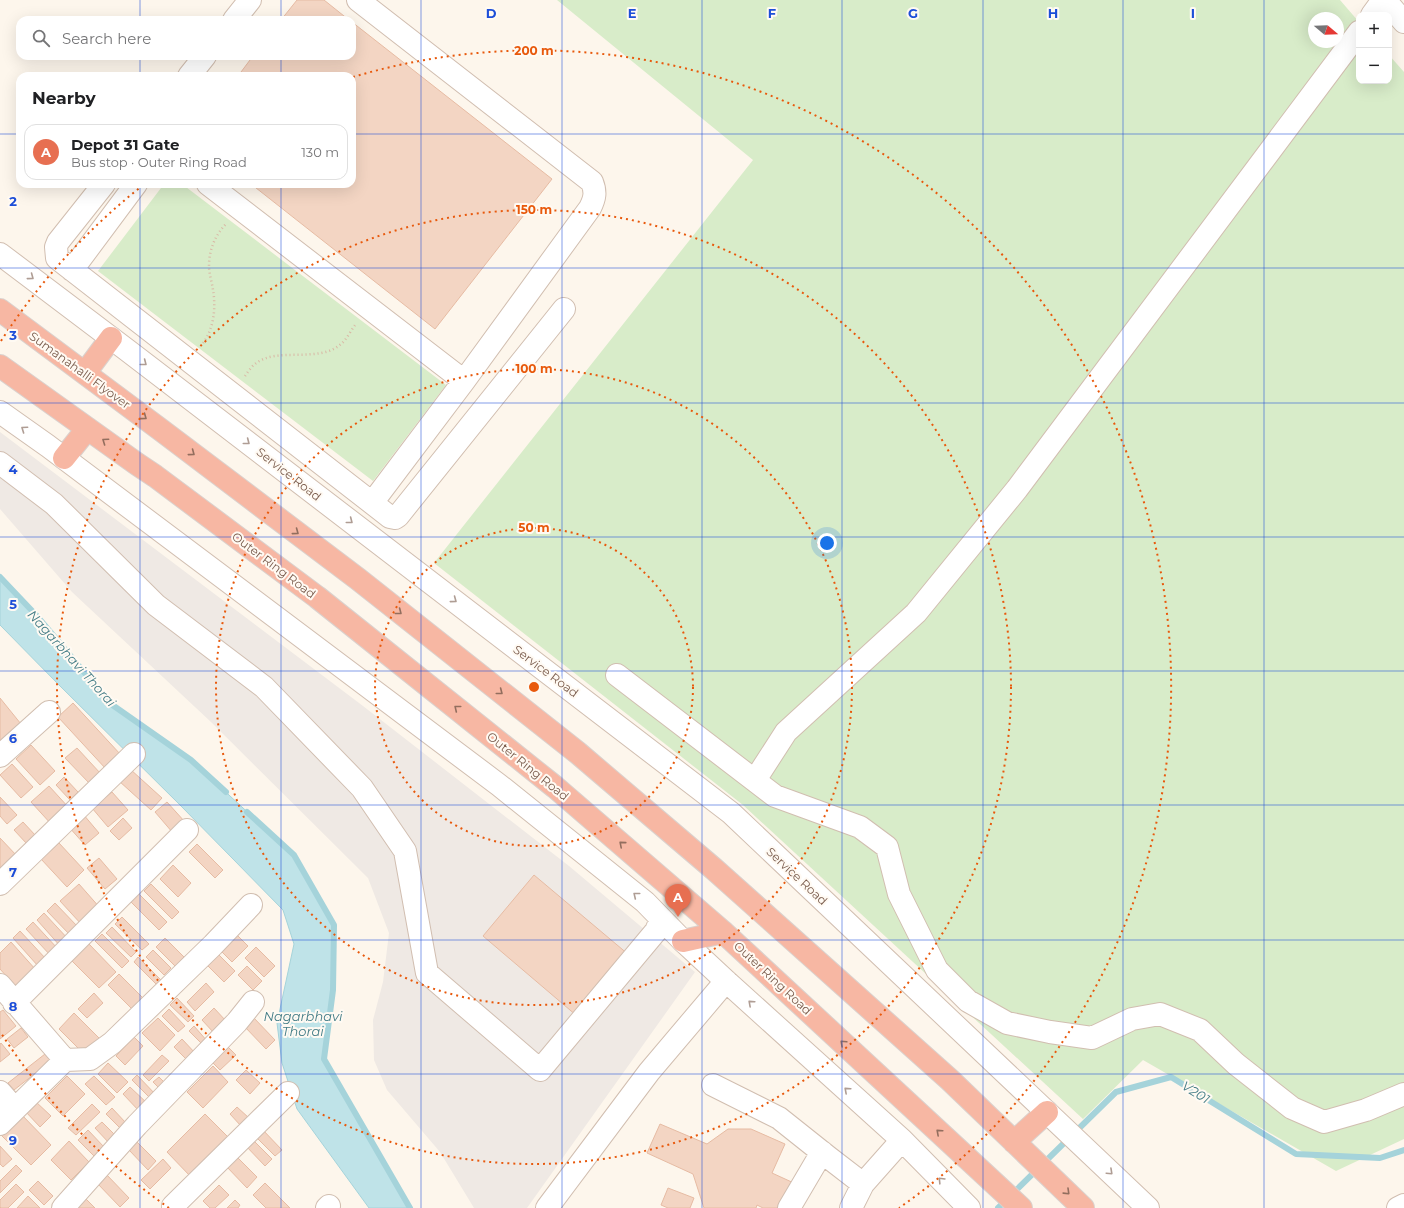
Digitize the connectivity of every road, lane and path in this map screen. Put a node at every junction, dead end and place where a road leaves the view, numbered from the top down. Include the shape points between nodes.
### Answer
1 (250, 0) edge
2 (358, 0) edge
3 (1384, 0) edge
4 (1374, 12) edge
5 (237, 16) edge
6 (1404, 22) edge
7 (1356, 36) edge
8 (202, 60) edge
9 (192, 72) edge
10 (101, 188) edge
11 (133, 188) edge
12 (213, 188) edge
13 (240, 208) junction
14 (0, 254) edge
15 (72, 270) junction
16 (368, 307) junction
17 (0, 310) edge
18 (564, 310) dead end
19 (144, 326) junction
20 (119, 344) junction
21 (189, 362) junction
22 (0, 366) edge
23 (84, 373) junction
24 (464, 381) junction
25 (230, 393) junction
26 (0, 412) edge
27 (87, 429) junction
28 (64, 458) junction
29 (0, 463) edge
30 (372, 503) junction
31 (617, 675) dead end
32 (49, 712) dead end
33 (134, 754) dead end
34 (0, 756) edge
35 (755, 780) junction
36 (187, 830) dead end
37 (0, 884) edge
38 (251, 905) dead end
39 (661, 919) junction
40 (723, 932) junction
41 (683, 941) junction
42 (726, 981) junction
43 (0, 986) edge
44 (253, 1002) dead end
45 (14, 1003) junction
46 (65, 1060) junction
47 (713, 1085) dead end
48 (0, 1092) edge
49 (288, 1093) dead end
50 (1404, 1094) edge
51 (7, 1116) edge
52 (1054, 1119) junction
53 (902, 1140) junction
54 (1014, 1142) junction
55 (822, 1152) junction
56 (863, 1184) junction
57 (1404, 1205) edge
58 (1020, 1207) edge
59 (63, 1208) edge
60 (174, 1208) edge
61 (547, 1208) edge
62 (789, 1208) edge
63 (851, 1208) edge
64 (969, 1208) edge
65 (1083, 1208) edge
66 (1148, 1208) edge
67 (1398, 1208) edge

1 - 5 street
2 - 24 street via 592,182 595,190 595,199 590,208
3 - 4 street
3 - 6 street
7 - 35 street via 1022,483 960,560 916,613 786,732
8 - 9 street
10 - 15 street via 56,247 57,258
11 - 15 street
12 - 13 street
13 - 16 street
13 - 21 path via 221,229 212,246 209,265 213,317 205,341
14 -> 20 street, Service Road
15 - 19 street
16 - 24 street
16 - 25 path via 342,344 324,352 274,357 255,364
17 - 23 highway, Sumanahalli Flyover
18 - 30 street via 398,516 390,518
19 - 20 street
19 - 21 street
20 - 23 highway
20 -> 52 street, Service Road via 731,813
21 - 25 street
22 - 27 highway, Outer Ring Road
23 -> 54 highway, Sumanahalli Flyover via 358,579 578,753 714,869 950,1080
24 - 30 street
25 - 30 street
28 -> 26 street
27 - 28 highway
40 -> 27 highway, Outer Ring Road via 556,787 323,602 155,476
39 -> 28 street via 645,902 499,786
29 - 39 street via 54,504 156,605 264,686 362,788 405,851 427,973 540,1070 656,931
31 - 35 street
32 - 34 street
33 - 37 street
35 - 50 street via 775,796 860,827 887,847 899,894 937,970 968,1001 1007,1023 1092,1038 1132,1019 1160,1014 1200,1030 1236,1064 1292,1108 1324,1122 1366,1110
36 - 45 street
38 - 46 street via 112,1043 90,1059
39 - 41 street
40 - 41 highway
58 -> 40 highway, Outer Ring Road
41 - 42 street
53 -> 42 street
42 - 61 street via 649,1072
43 - 45 street
44 - 59 street
45 - 46 street
46 - 51 street
47 - 55 street via 779,1118
48 - 51 street
49 - 60 street via 173,1206
52 - 54 highway
52 -> 66 street, Service Road
53 - 56 street
64 -> 53 street
54 -> 65 highway
55 - 56 street
55 - 62 street
56 - 63 street
57 - 67 street

